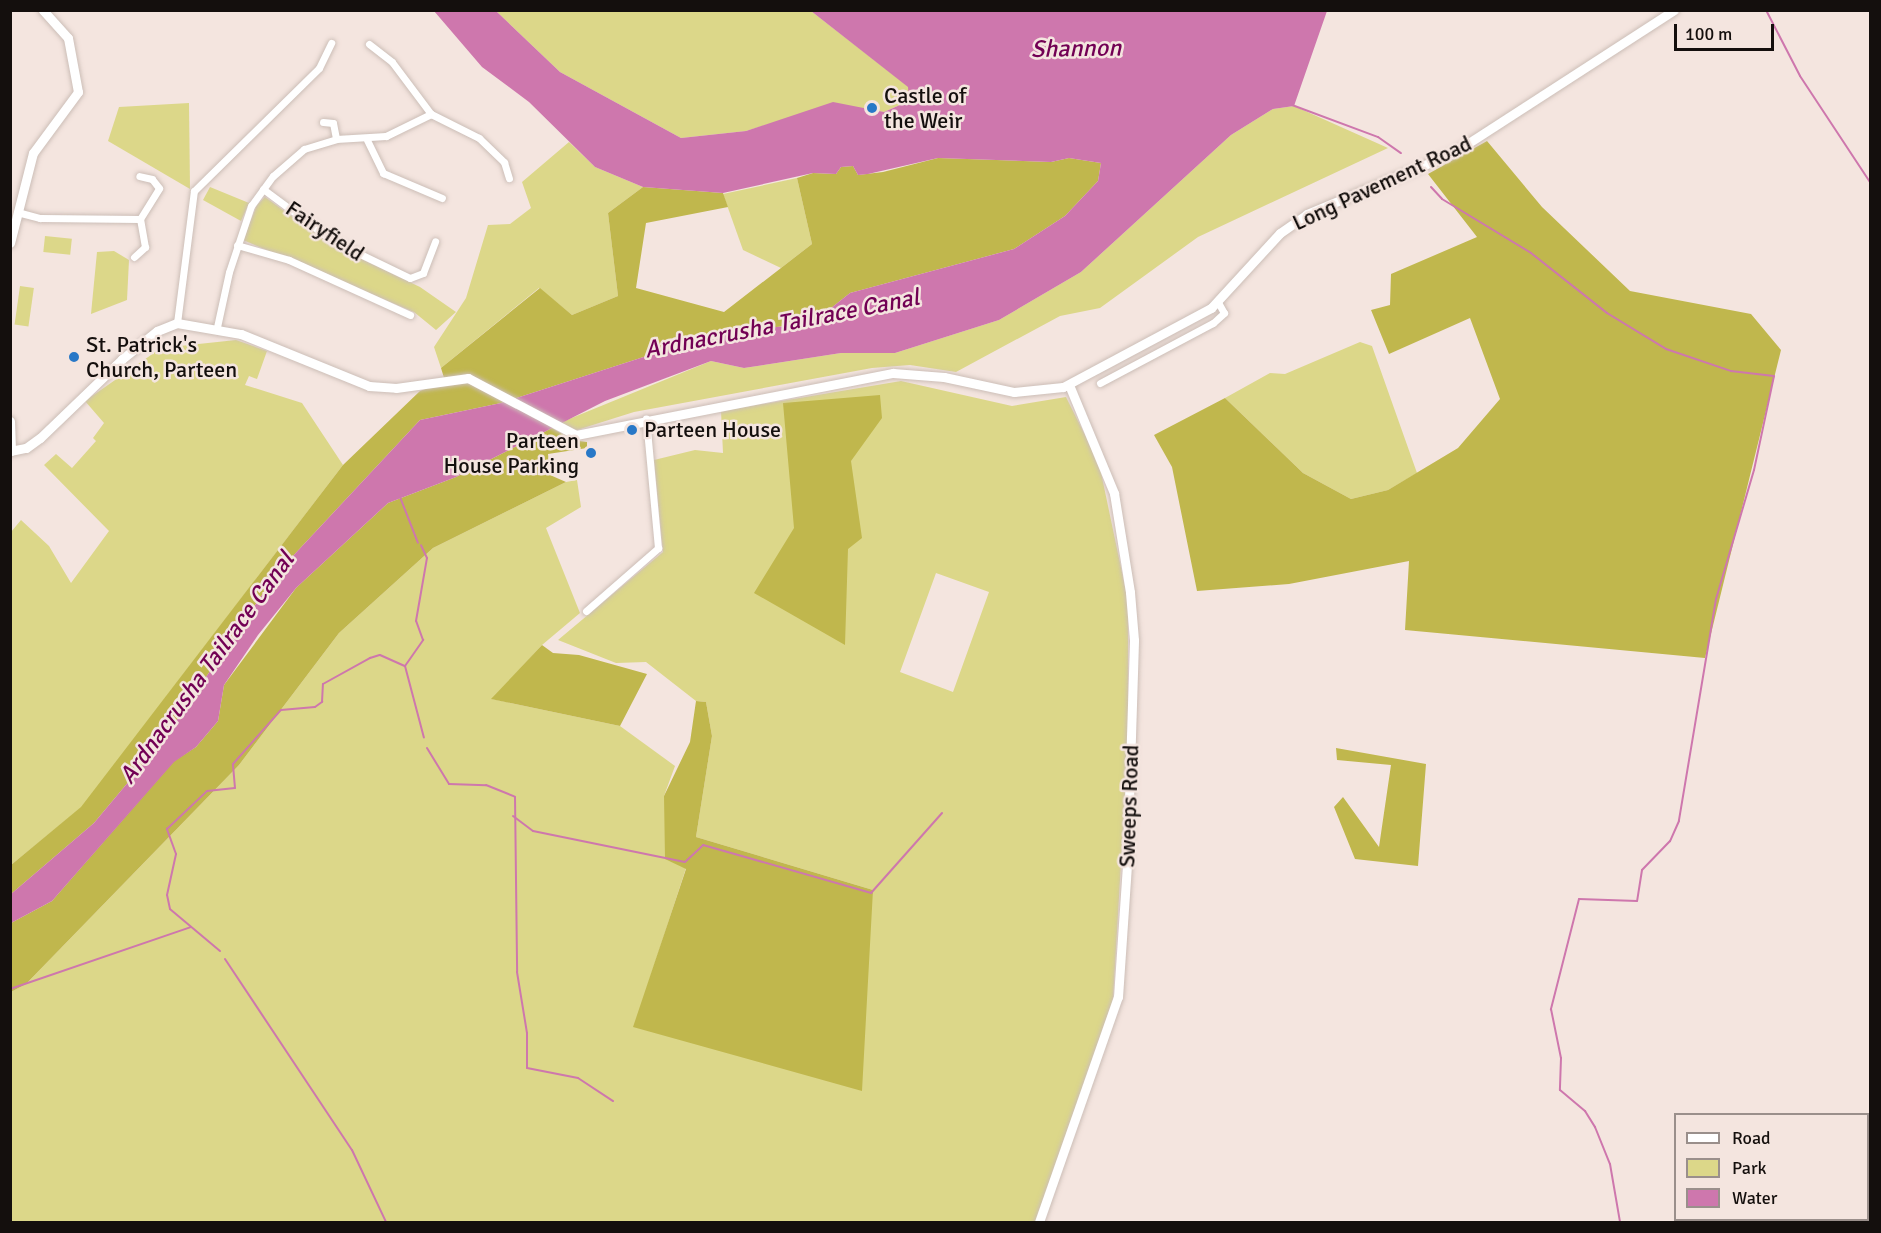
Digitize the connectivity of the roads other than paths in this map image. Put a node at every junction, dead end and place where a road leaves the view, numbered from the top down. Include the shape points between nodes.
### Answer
1 (43, 10) edge
2 (1674, 10) edge
3 (331, 43) dead end
4 (369, 44) dead end
5 (431, 114) junction
6 (323, 122) dead end
7 (336, 139) junction
8 (367, 140) junction
9 (139, 176) dead end
10 (509, 178) dead end
11 (263, 189) junction
12 (442, 198) dead end
13 (17, 212) junction
14 (140, 219) junction
15 (435, 241) dead end
16 (10, 243) edge
17 (237, 246) junction
18 (134, 257) dead end
19 (1218, 302) junction
20 (410, 315) dead end
21 (175, 323) junction
22 (217, 327) junction
23 (1100, 383) dead end
24 (1069, 385) junction
25 (646, 418) junction
26 (10, 421) edge
27 (11, 452) edge
28 (586, 611) dead end
29 (1039, 1222) edge

1 - 13 main road via 68,38 78,92 33,153
2 - 19 main road, Long Pavement Road via 1453,153 1307,214 1280,233
3 - 21 street via 312,75 194,191
4 - 5 street via 392,62
5 - 8 street, Fairyfield
5 - 10 street via 478,138 504,162
6 - 7 street via 333,123
7 - 8 street, Fairyfield
7 - 11 street, Fairyfield via 304,149
8 - 12 street via 383,173
9 - 14 street via 152,179 159,188
11 - 15 street, Fairyfield via 333,241 410,278 423,273
11 - 17 street, Fairyfield
13 - 14 street via 40,218
13 - 16 main road
14 - 18 street via 145,247
17 - 20 street, Fairyfield via 289,260
17 - 22 street, Fairyfield
19 - 23 street via 1224,313 1214,323
19 - 24 main road, Long Pavement Road
21 - 22 main road, Long Pavement Road
21 - 27 main road via 122,360 40,438
22 - 25 main road, Long Pavement Road via 369,386 396,388 460,377 477,382 576,435 591,435
24 - 25 main road, Long Pavement Road via 1014,392 927,375 893,373
24 - 29 main road, Sweeps Road via 1114,493 1130,592 1134,639 1127,864 1118,997
25 - 28 street via 658,548
26 - 27 main road

